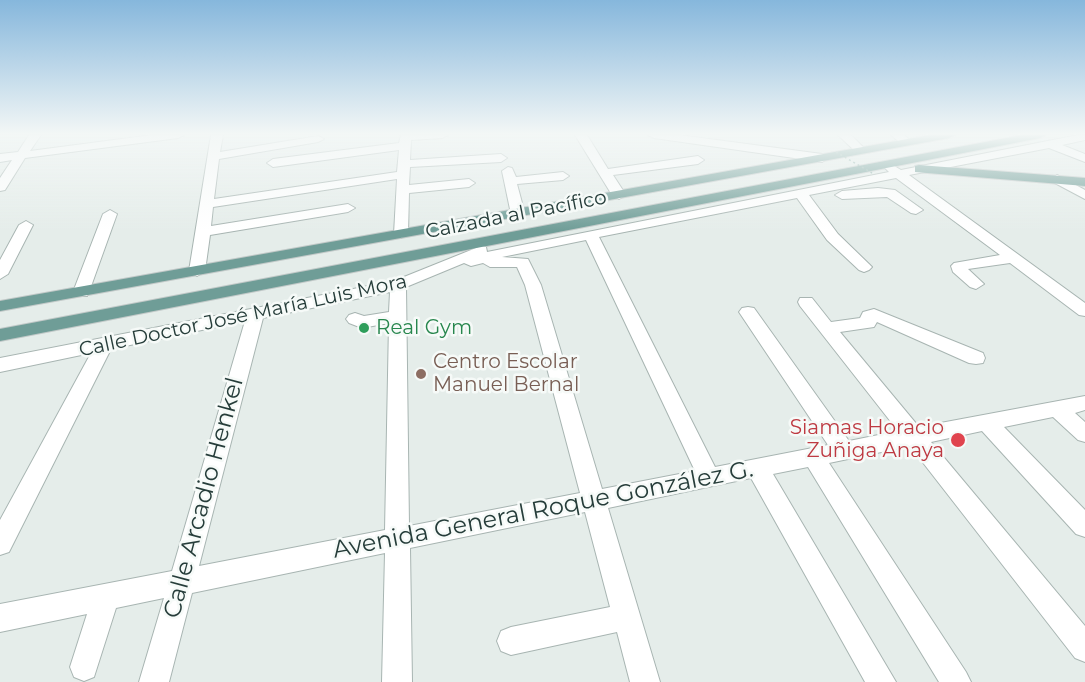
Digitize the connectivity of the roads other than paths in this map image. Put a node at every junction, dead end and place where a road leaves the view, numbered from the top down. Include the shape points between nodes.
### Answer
1 (14, 167) edge
2 (212, 167) edge
3 (422, 167) edge
4 (600, 167) edge
5 (649, 167) edge
6 (769, 167) edge
7 (816, 167) edge
8 (833, 167) edge
9 (902, 167) edge
10 (931, 167) edge
11 (403, 169) junction
12 (893, 169) junction
13 (919, 169) junction
14 (604, 173) junction
15 (563, 176) dead end
16 (821, 177) junction
17 (1057, 179) junction
18 (1085, 182) edge
19 (470, 183) dead end
20 (845, 184) junction
21 (0, 187) edge
22 (402, 189) junction
23 (744, 192) junction
24 (801, 194) junction
25 (619, 195) junction
26 (1085, 195) edge
27 (207, 200) junction
28 (334, 201) dead end
29 (756, 202) junction
30 (348, 208) dead end
31 (916, 210) dead end
32 (646, 211) junction
33 (111, 214) dead end
34 (518, 214) junction
35 (656, 222) junction
36 (27, 225) dead end
37 (203, 227) junction
38 (402, 234) junction
39 (591, 235) junction
40 (514, 237) junction
41 (1012, 258) junction
42 (463, 261) junction
43 (864, 267) dead end
44 (197, 271) junction
45 (0, 274) edge
46 (976, 284) dead end
47 (398, 285) junction
48 (81, 292) junction
49 (355, 294) junction
50 (334, 299) junction
51 (806, 302) dead end
52 (0, 306) edge
53 (1085, 311) edge
54 (748, 312) dead end
55 (255, 315) junction
56 (393, 317) junction
57 (827, 328) junction
58 (0, 335) edge
59 (104, 345) junction
60 (976, 358) dead end
61 (0, 365) edge
62 (1085, 403) edge
63 (1057, 409) junction
64 (987, 423) junction
65 (1085, 434) edge
66 (917, 437) junction
67 (844, 451) junction
68 (814, 457) junction
69 (758, 468) junction
70 (709, 477) junction
71 (592, 501) junction
72 (1085, 526) edge
73 (397, 539) junction
74 (0, 544) edge
75 (181, 582) junction
76 (106, 597) junction
77 (626, 617) junction
78 (0, 618) edge
79 (511, 641) dead end
80 (1085, 648) edge
81 (84, 667) dead end
82 (154, 682) edge
83 (397, 682) edge
84 (645, 682) edge
85 (881, 682) edge
86 (956, 682) edge

1 - 21 street
2 - 27 street
3 - 11 street
4 - 14 street
5 - 14 street
6 - 25 main road, Calzada al Pacífico
7 - 16 main road
8 - 20 main road
9 - 12 main road
10 - 13 street
11 - 22 street
11 - 27 street
12 - 13 street
12 - 20 street
12 - 41 street
13 - 17 main road
14 - 25 street
15 - 34 street via 510,176
16 - 20 main road, Calzada al Pacífico
16 - 23 main road, Calzada al Pacífico
17 - 18 main road
17 - 26 street
19 - 22 street
20 - 24 street
20 - 31 street via 890,193
22 - 38 street
23 - 29 street
23 - 32 main road, Calzada al Pacífico
24 - 29 street
24 - 43 street via 838,245
25 - 34 main road, Calzada al Pacífico
27 - 37 street
28 - 37 street
29 - 35 street
30 - 37 street
32 - 35 street
32 - 40 main road, Calzada al Pacífico
33 - 48 street
34 - 38 main road, Calzada al Pacífico
35 - 39 street
36 - 45 street
37 - 44 street
38 - 44 main road, Calzada al Pacífico
39 - 42 street
39 - 70 street
40 - 42 street, Calle Doctor José María Luis Mora
40 - 58 main road, Calzada al Pacífico
41 - 46 street via 959,266
41 - 53 street
42 - 47 street, Calle Doctor José María Luis Mora
42 - 71 street via 523,262 533,285
44 - 48 main road, Calzada al Pacífico
47 - 49 street, Calle Doctor José María Luis Mora
47 - 56 street
48 - 52 main road, Calzada al Pacífico
49 - 50 street, Calle Doctor José María Luis Mora
49 - 56 street
50 - 55 street, Calle Doctor José María Luis Mora
50 - 56 street via 362,322
51 - 57 street
54 - 67 street
55 - 59 street, Calle Doctor José María Luis Mora
55 - 75 street, Calle Arcadio Henkel
56 - 73 street
57 - 60 street via 868,323 869,316 874,314
57 - 66 street
59 - 61 street, Calle Doctor José María Luis Mora
59 - 74 street
62 - 63 street, Avenida General Roque González G.
63 - 64 street, Avenida General Roque González G.
63 - 65 street
64 - 66 street, Avenida General Roque González G.
64 - 72 street
66 - 67 street, Avenida General Roque González G.
66 - 80 street
67 - 68 street, Avenida General Roque González G.
68 - 69 street, Avenida General Roque González G.
68 - 86 street
69 - 70 street, Avenida General Roque González G.
69 - 85 street
70 - 71 street, Avenida General Roque González G.
71 - 73 street, Avenida General Roque González G.
71 - 77 street
73 - 75 street, Avenida General Roque González G.
73 - 83 street
75 - 76 street, Avenida General Roque González G.
75 - 82 street, Calle Arcadio Henkel
76 - 78 street, Avenida General Roque González G.
76 - 81 street
77 - 79 street
77 - 84 street

